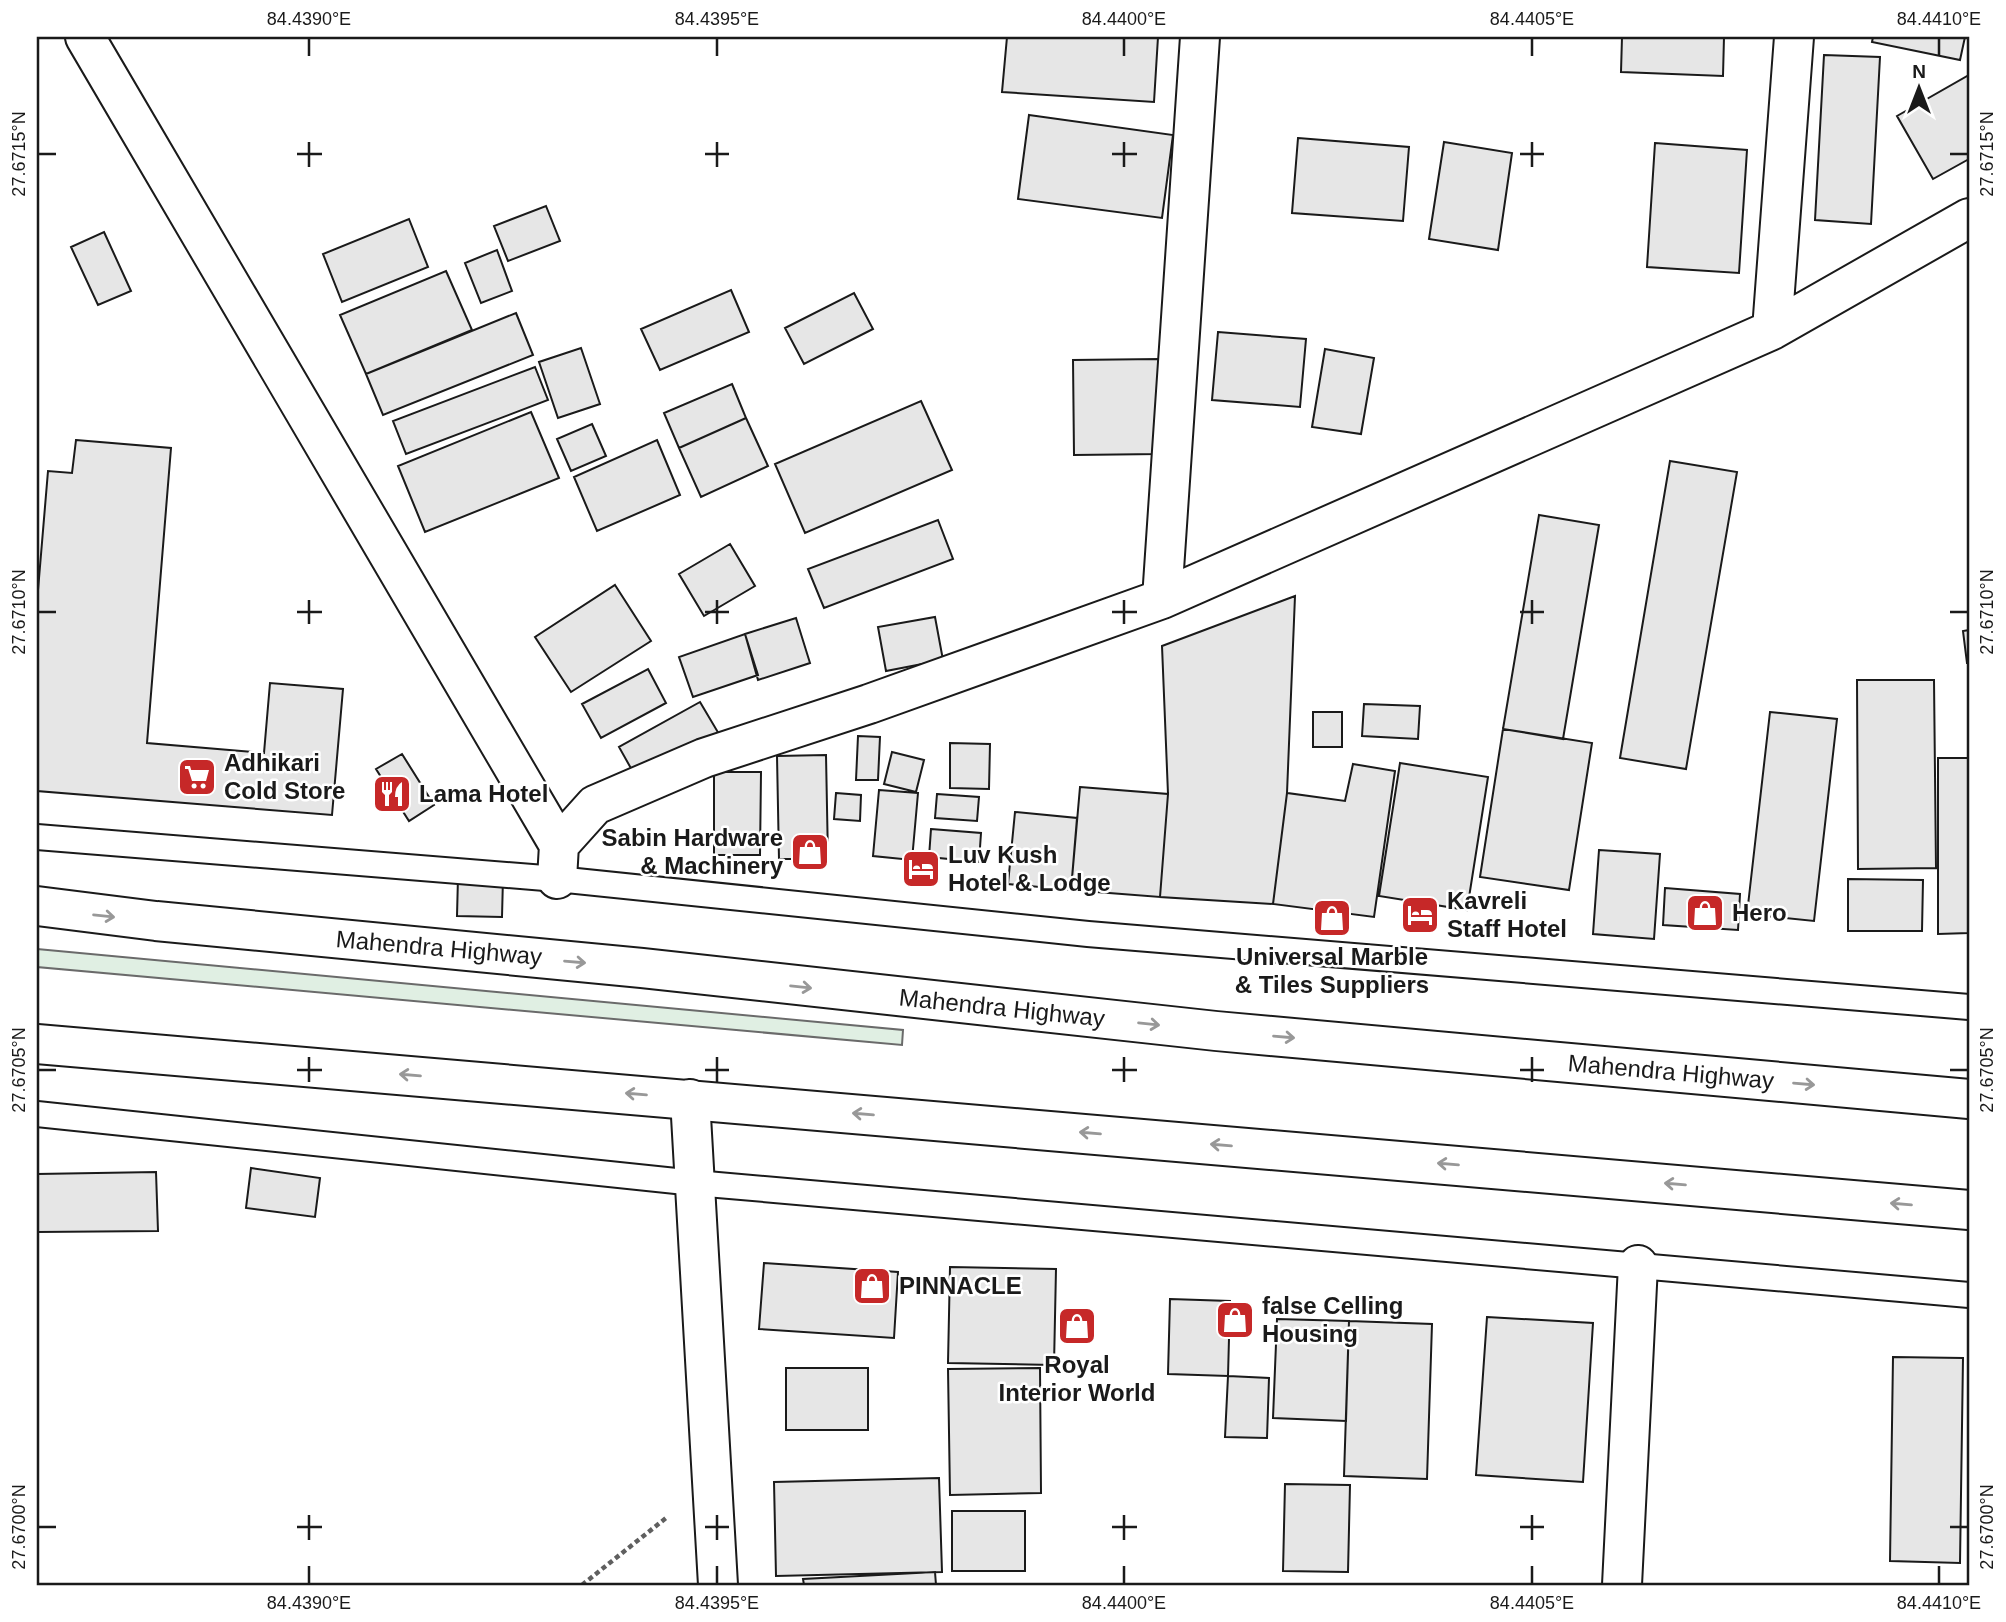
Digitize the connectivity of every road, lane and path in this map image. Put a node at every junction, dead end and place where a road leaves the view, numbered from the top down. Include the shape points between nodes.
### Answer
1 (85, 37) edge
2 (1200, 37) edge
3 (1794, 37) edge
4 (1969, 218) edge
5 (1772, 330) junction
6 (1162, 599) junction
7 (37, 837) edge
8 (558, 862) junction
9 (37, 906) edge
10 (1969, 1007) edge
11 (37, 1044) edge
12 (690, 1099) junction
13 (1969, 1099) edge
14 (37, 1114) edge
15 (695, 1183) junction
16 (1969, 1210) edge
17 (1638, 1265) junction
18 (1969, 1295) edge
19 (713, 1481) junction
20 (582, 1585) edge
21 (718, 1585) edge
22 (1622, 1585) edge

1 - 8 main road
2 - 6 main road
3 - 5 main road
4 - 5 main road
5 - 6 main road
6 - 8 main road via 704,758 595,805
7 - 8 lane
8 - 10 lane via 1088,934
9 -> 13 main road, Mahendra Highway via 1216,1031
12 -> 11 main road
12 - 15 main road
16 -> 12 main road
14 - 15 lane
15 - 17 lane
15 - 19 main road
17 - 18 lane
17 - 22 main road
19 - 20 path
19 - 21 main road

